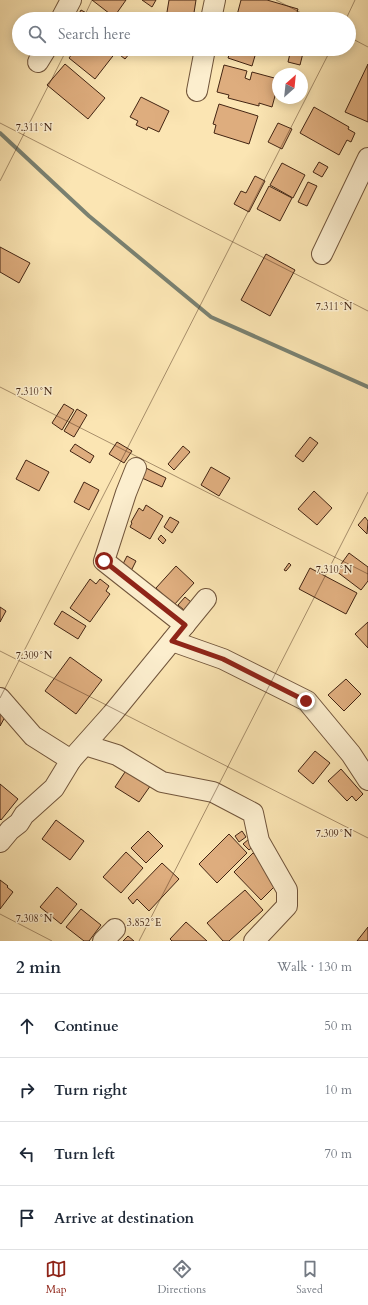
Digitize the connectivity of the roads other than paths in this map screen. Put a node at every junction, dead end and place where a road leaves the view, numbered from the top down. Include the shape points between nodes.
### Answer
1 (72, 0) edge
2 (215, 0) edge
3 (65, 12) edge
4 (212, 12) edge
5 (204, 56) edge
6 (197, 91) dead end
7 (368, 158) edge
8 (322, 254) dead end
9 (136, 468) dead end
10 (206, 599) dead end
11 (185, 625) junction
12 (172, 641) junction
13 (0, 698) edge
14 (84, 745) junction
15 (71, 760) junction
16 (368, 780) edge
17 (0, 842) edge
18 (254, 941) edge

1 - 3 street
2 - 4 street
5 - 6 street
7 - 8 street
9 - 11 street via 104,561
10 - 11 street
11 - 12 street
12 - 14 street
12 - 16 street via 223,659 306,701 351,754
13 - 15 street via 33,736
14 - 15 street
14 - 18 street via 118,755 162,782 213,792 253,813 259,841 287,890 287,906
15 - 17 street via 54,788 24,815

